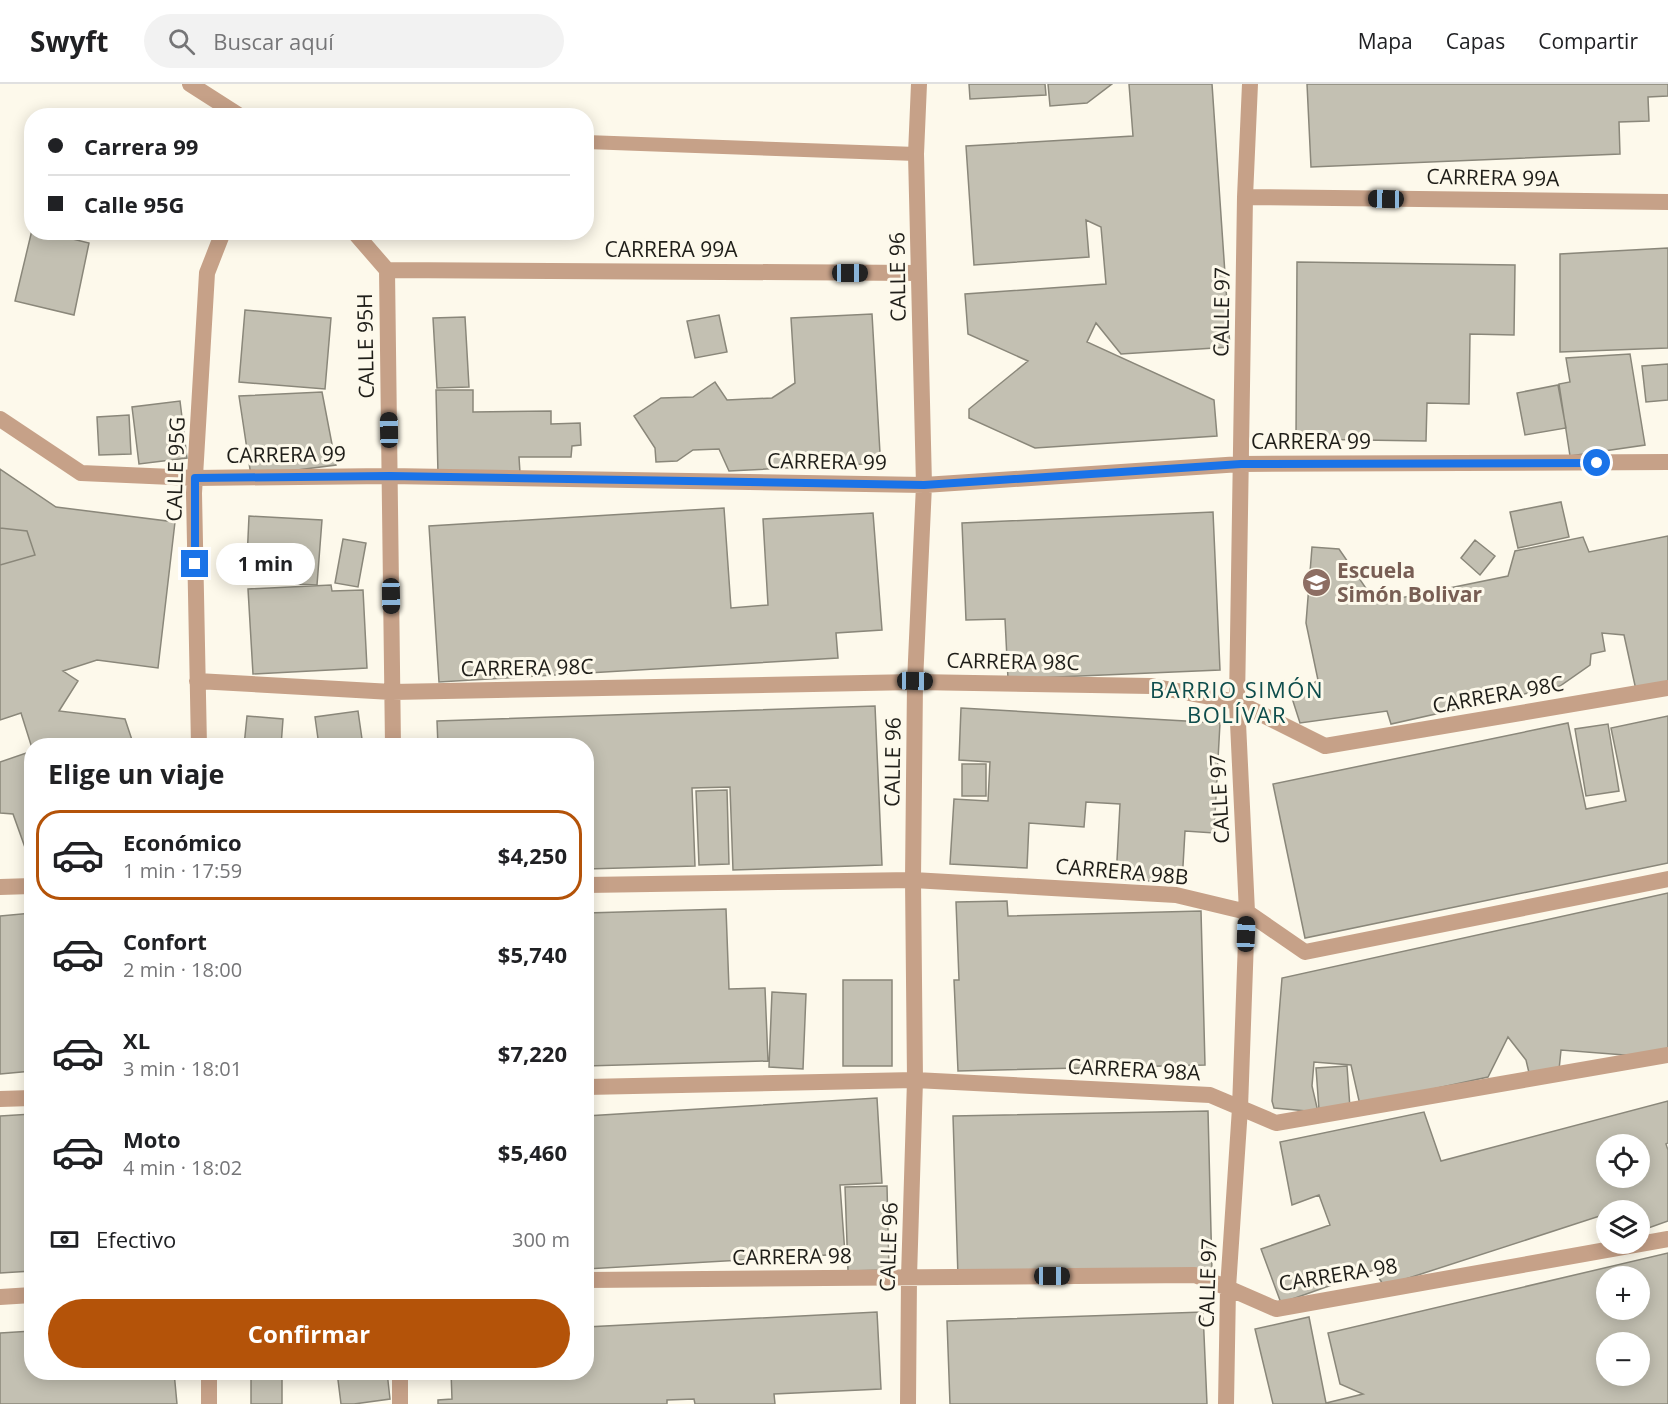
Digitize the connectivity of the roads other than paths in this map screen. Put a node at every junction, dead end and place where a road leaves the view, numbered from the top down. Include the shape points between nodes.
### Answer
1 (190, 84) edge
2 (919, 84) edge
3 (1250, 84) edge
4 (228, 108) edge
5 (594, 142) edge
6 (916, 153) junction
7 (1245, 197) junction
8 (1668, 202) edge
9 (221, 240) edge
10 (361, 240) edge
11 (387, 270) junction
12 (919, 273) junction
13 (0, 419) edge
14 (1668, 462) edge
15 (1241, 464) junction
16 (389, 476) junction
17 (195, 478) junction
18 (924, 485) junction
19 (197, 681) junction
20 (915, 681) junction
21 (1668, 688) edge
22 (392, 692) junction
23 (1238, 702) junction
24 (199, 738) edge
25 (393, 738) edge
26 (1668, 879) edge
27 (913, 880) junction
28 (594, 885) edge
29 (24, 886) edge
30 (0, 887) edge
31 (1247, 912) junction
32 (1668, 1055) edge
33 (915, 1080) junction
34 (594, 1087) edge
35 (24, 1098) edge
36 (0, 1099) edge
37 (1239, 1108) junction
38 (1668, 1239) edge
39 (909, 1278) junction
40 (594, 1280) edge
41 (1228, 1288) junction
42 (24, 1296) edge
43 (0, 1297) edge
44 (209, 1380) edge
45 (400, 1380) edge
46 (209, 1404) edge
47 (400, 1404) edge
48 (908, 1404) edge
49 (1226, 1404) edge

1 - 4 street
2 - 6 street, CALLE 96
3 - 7 street, CALLE 97
5 - 6 lane
6 - 12 street, CALLE 96
7 - 8 street, CARRERA 99A
7 - 15 street, CALLE 97
9 - 17 street, CALLE 95G via 207,273
10 - 11 street
11 - 12 street, CARRERA 99A
11 - 16 street, CALLE 95H
12 - 18 street, CALLE 96
13 - 17 street, CARRERA 99 via 81,473
14 - 15 street, CARRERA 99
15 - 18 street, CARRERA 99
15 - 23 street, CALLE 97
16 - 17 street, CARRERA 99
16 - 18 street, CARRERA 99
16 - 22 street, CALLE 95H
17 - 19 street, CALLE 95G
18 - 20 street, CALLE 96
19 - 22 street, CARRERA 98C
19 - 24 street, CALLE 95G
20 - 22 street, CARRERA 98C
20 - 23 street, CARRERA 98C via 1151,686
20 - 27 street, CALLE 96
21 - 23 street, CARRERA 98C via 1325,746
22 - 25 street, CALLE 95H
23 - 31 street, CALLE 97
26 - 31 street, CARRERA 98B via 1305,952
27 - 28 street, CARRERA 98B
27 - 31 street, CARRERA 98B via 1176,896
27 - 33 street, CALLE 96
29 - 30 street
31 - 37 street, CALLE 97
32 - 37 street, CARRERA 98A via 1276,1122
33 - 34 street, CARRERA 98A
33 - 37 street, CARRERA 98A via 1210,1095
33 - 39 street, CALLE 96
35 - 36 street
37 - 41 street, CALLE 97
38 - 41 street, CARRERA 98 via 1276,1309
39 - 40 street, CARRERA 98
39 - 41 street, CARRERA 98 via 1195,1275
39 - 48 street, CALLE 96
41 - 49 street, CALLE 97
42 - 43 street
44 - 46 street
45 - 47 street

